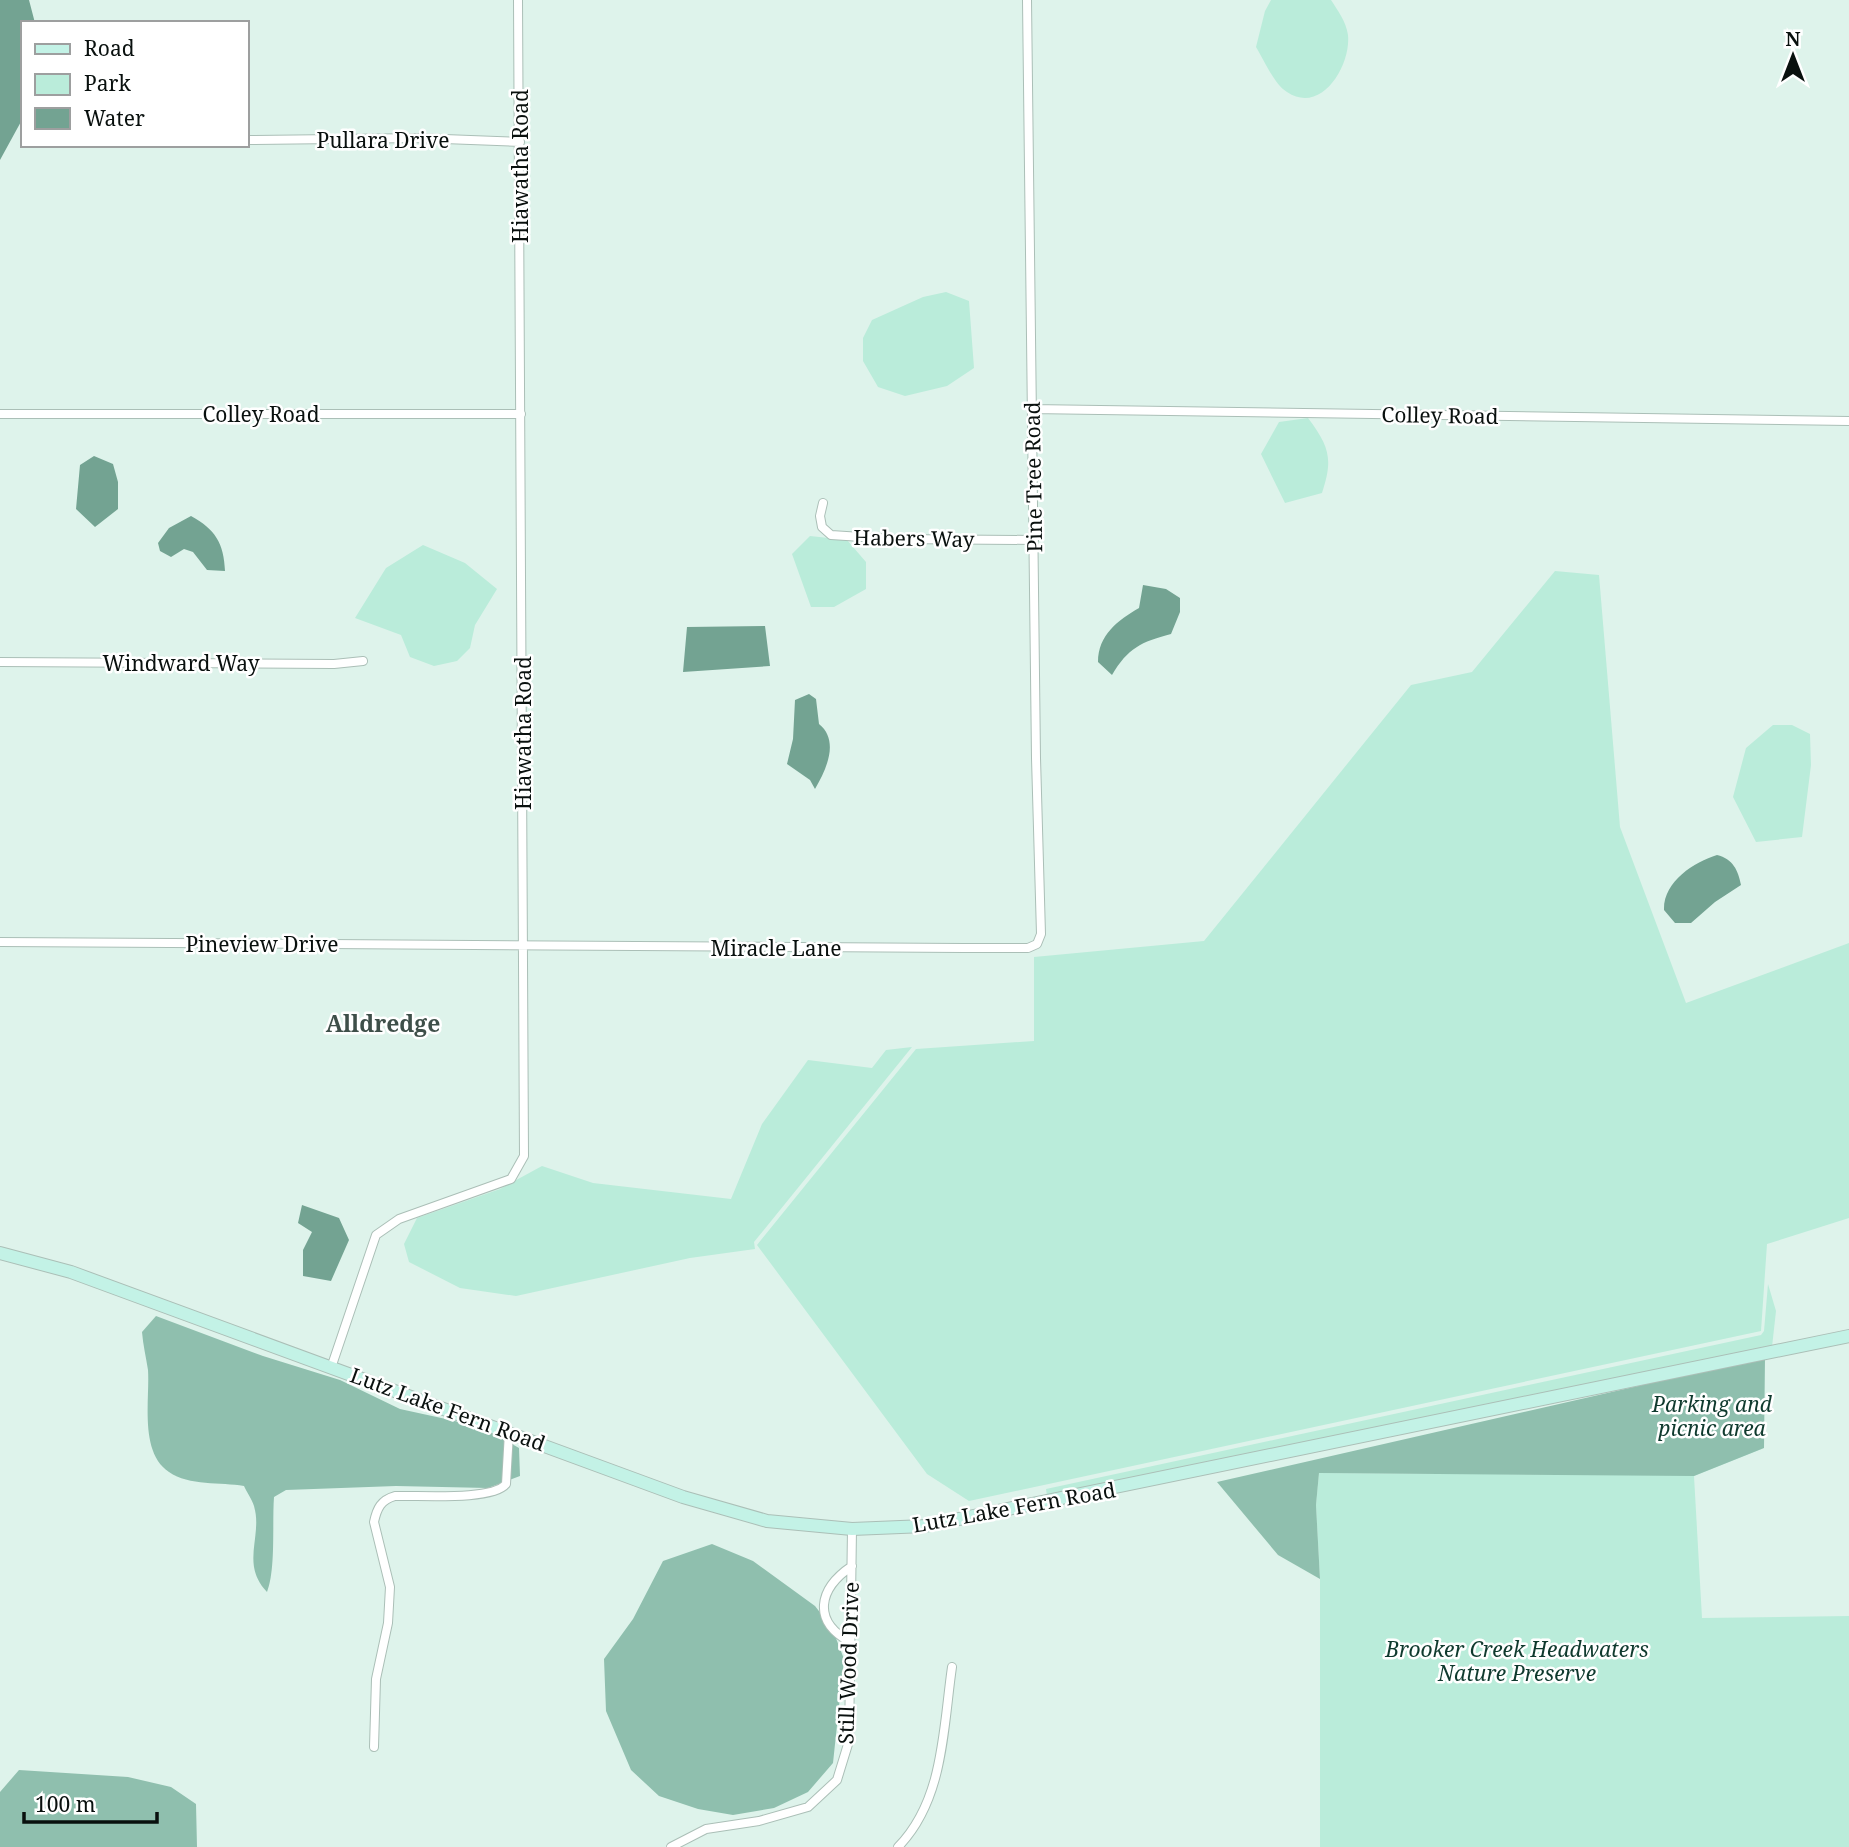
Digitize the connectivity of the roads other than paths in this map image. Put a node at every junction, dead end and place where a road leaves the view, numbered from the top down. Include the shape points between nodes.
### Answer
1 (518, 0) edge
2 (1027, 0) edge
3 (248, 140) edge
4 (520, 142) junction
5 (1031, 410) junction
6 (0, 414) edge
7 (521, 414) junction
8 (1849, 421) edge
9 (823, 503) dead end
10 (1034, 540) junction
11 (363, 661) dead end
12 (0, 662) edge
13 (0, 942) edge
14 (525, 947) junction
15 (1028, 948) joint
16 (0, 1253) edge
17 (1849, 1336) edge
18 (331, 1365) junction
19 (509, 1432) junction
20 (852, 1529) junction
21 (852, 1566) junction
22 (850, 1642) junction
23 (952, 1667) dead end
24 (374, 1747) dead end
25 (671, 1847) edge
26 (898, 1847) edge

1 - 4 street, Hiawatha Road
2 - 5 street, Pine Tree Road
3 - 4 street, Pullara Drive
4 - 7 street, Hiawatha Road
5 - 8 street, Colley Road
5 - 10 street, Pine Tree Road
6 - 7 street, Colley Road
7 - 14 street, Hiawatha Road
9 - 10 street, Habers Way via 822,527 831,535
10 - 15 street, Pine Tree Road via 1041,934 1037,944
11 - 12 street, Windward Way
13 - 14 street, Pineview Drive
14 - 15 street, Miracle Lane
14 - 18 street, Hiawatha Road via 524,1156 511,1178 399,1219 376,1235
16 - 18 main road, Lutz Lake Fern Road via 71,1272
17 - 20 main road, Lutz Lake Fern Road via 925,1526
18 - 19 main road, Lutz Lake Fern Road
19 - 20 main road, Lutz Lake Fern Road via 725,1511 767,1521
19 - 24 street via 506,1484 501,1490 395,1496 380,1504 376,1512 374,1522 390,1587 376,1679
20 - 21 street, Still Wood Drive
21 - 22 street, Still Wood Drive
21 - 22 street via 830,1586 823,1608 827,1624
22 - 25 street, Still Wood Drive via 849,1741 837,1780 808,1807 760,1821 706,1829
23 - 26 street via 932,1794 912,1832

